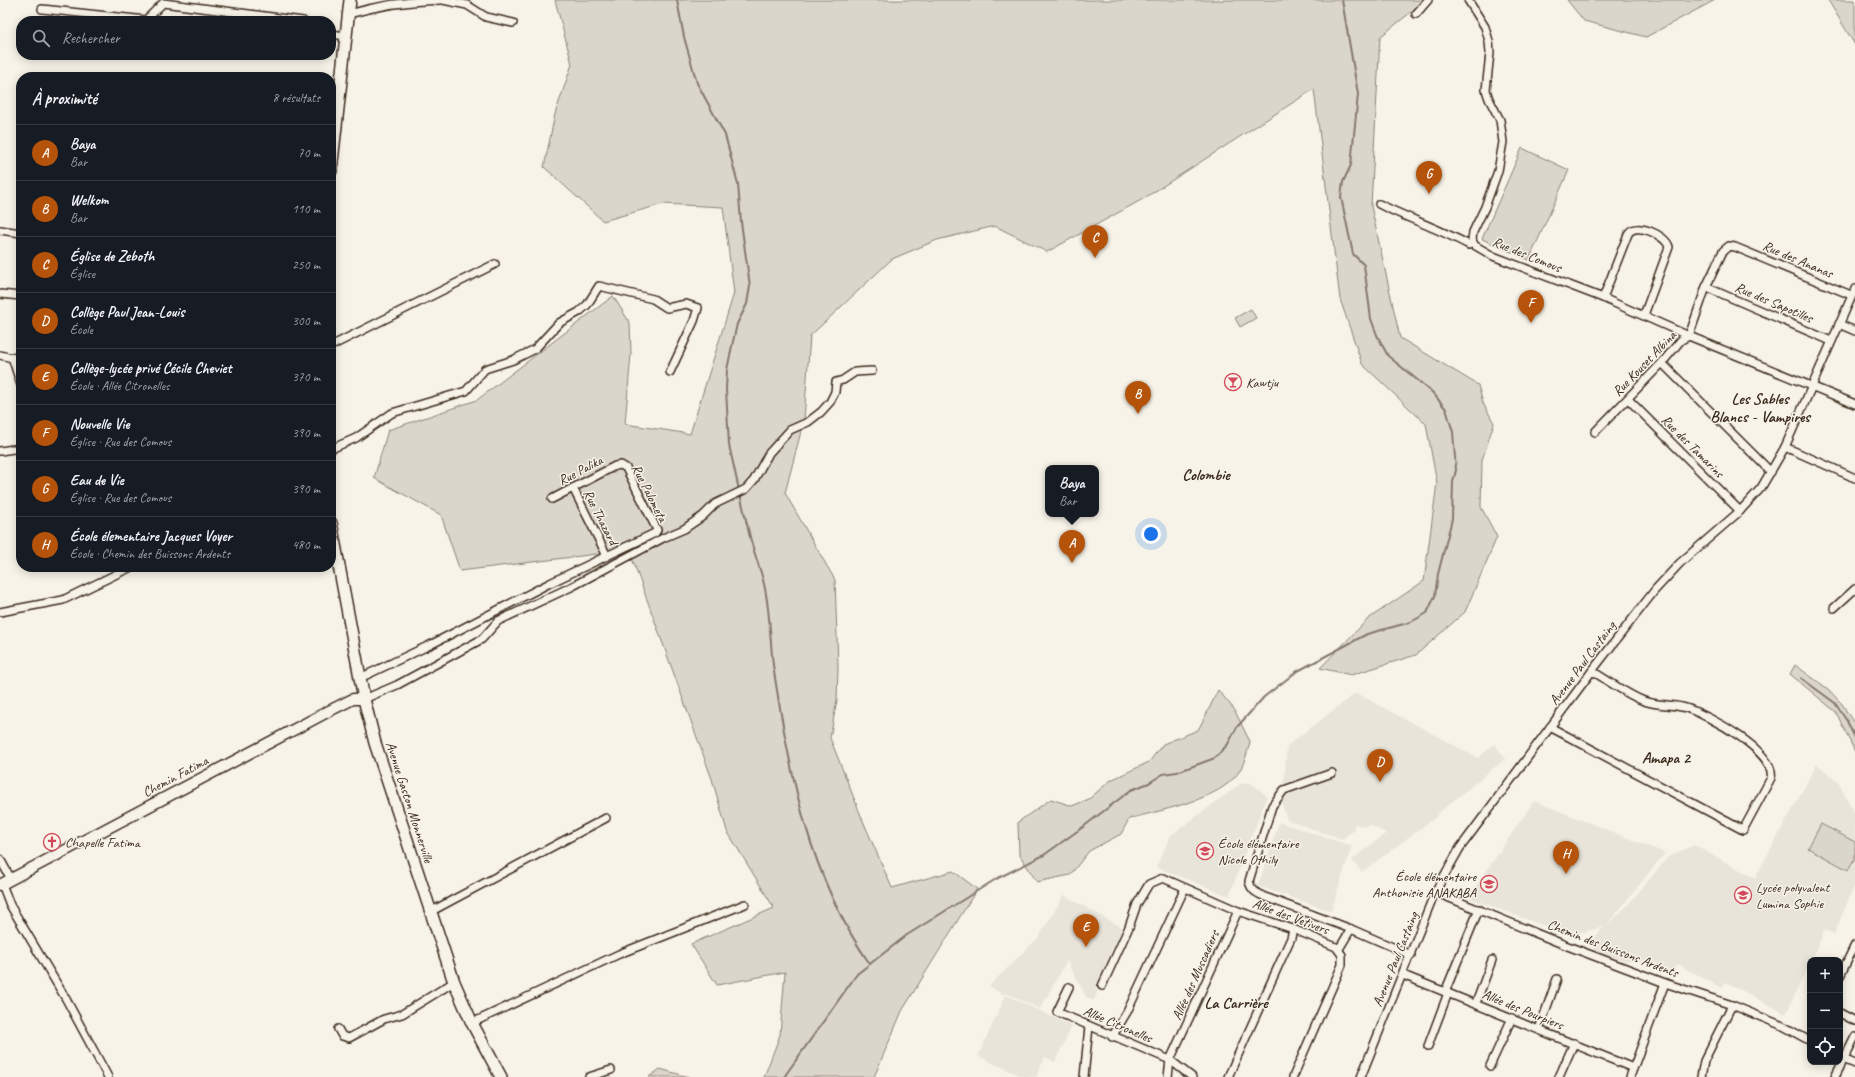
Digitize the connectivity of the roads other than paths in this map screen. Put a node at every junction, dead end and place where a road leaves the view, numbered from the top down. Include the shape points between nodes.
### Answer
1 (350, 0) edge
2 (440, 0) edge
3 (444, 0) edge
4 (1428, 0) edge
5 (1468, 0) edge
6 (42, 9) dead end
7 (349, 14) junction
8 (1416, 14) dead end
9 (108, 16) edge
10 (150, 16) edge
11 (267, 16) edge
12 (513, 24) dead end
13 (336, 35) edge
14 (346, 36) junction
15 (336, 126) edge
16 (1379, 204) dead end
17 (0, 230) edge
18 (16, 232) edge
19 (1473, 242) junction
20 (1735, 247) joint
21 (495, 264) dead end
22 (1706, 287) junction
23 (1853, 292) edge
24 (0, 294) edge
25 (16, 296) edge
26 (1603, 298) junction
27 (1644, 315) junction
28 (1839, 324) junction
29 (1855, 331) edge
30 (1689, 336) junction
31 (1831, 341) junction
32 (336, 344) edge
33 (0, 355) edge
34 (12, 357) junction
35 (16, 358) edge
36 (1662, 363) junction
37 (16, 369) edge
38 (872, 371) dead end
39 (670, 372) dead end
40 (1810, 386) junction
41 (1628, 399) junction
42 (1855, 404) edge
43 (1595, 432) dead end
44 (336, 447) edge
45 (1785, 448) junction
46 (16, 449) edge
47 (0, 451) edge
48 (621, 465) joint
49 (1771, 472) junction
50 (1855, 478) edge
51 (573, 488) junction
52 (552, 499) dead end
53 (1740, 511) junction
54 (336, 549) edge
55 (607, 556) junction
56 (122, 572) edge
57 (1855, 589) edge
58 (1834, 608) dead end
59 (0, 612) edge
60 (1592, 670) junction
61 (360, 678) junction
62 (364, 699) junction
63 (1550, 727) junction
64 (1332, 773) dead end
65 (606, 818) dead end
66 (0, 859) edge
67 (4, 883) edge
68 (1185, 888) junction
69 (1435, 892) junction
70 (745, 904) dead end
71 (1479, 909) junction
72 (1238, 911) junction
73 (430, 912) junction
74 (1293, 929) junction
75 (1351, 929) junction
76 (1855, 945) edge
77 (1339, 949) junction
78 (1411, 955) junction
79 (1492, 960) dead end
80 (1843, 970) edge
81 (1403, 975) junction
82 (1557, 979) dead end
83 (454, 982) junction
84 (1665, 982) junction
85 (1102, 986) dead end
86 (1069, 987) dead end
87 (1446, 992) junction
88 (1476, 1004) junction
89 (1732, 1005) junction
90 (1843, 1014) edge
91 (1512, 1018) junction
92 (1855, 1020) edge
93 (472, 1023) junction
94 (1089, 1026) junction
95 (338, 1029) dead end
96 (1539, 1029) junction
97 (1112, 1037) junction
98 (1855, 1037) edge
99 (1807, 1039) edge
100 (1574, 1043) junction
101 (1428, 1046) dead end
102 (1843, 1057) edge
103 (1843, 1059) edge
104 (1170, 1060) junction
105 (1855, 1064) edge
106 (1839, 1065) edge
107 (1490, 1066) dead end
108 (1633, 1068) junction
109 (611, 1070) dead end
110 (108, 1077) edge
111 (501, 1077) edge
112 (589, 1077) edge
113 (1084, 1077) edge
114 (1168, 1077) edge
115 (1192, 1077) edge
116 (1228, 1077) edge
117 (1293, 1077) edge
118 (1361, 1077) edge
119 (1560, 1077) edge
120 (1630, 1077) edge
121 (1701, 1077) edge
122 (1834, 1077) edge

1 - 7 main road
2 - 7 street via 379,5
3 - 12 street via 467,5 486,17
4 - 8 street
5 - 19 street, Rue des Comous via 1485,27 1489,41 1486,90 1500,120 1503,142 1500,163 1485,207 1473,232
6 - 9 street
7 - 14 main road
10 - 11 street via 163,3
13 - 14 street
14 - 15 main road
16 - 19 street via 1469,245
17 - 18 street
19 - 26 street, Rue des Comous via 1493,256
20 - 22 street, Rue Kouset Albina via 1729,246 1723,251
20 - 23 street, Rue des Ananas
21 - 32 street
22 - 30 street, Rue Kouset Albina
22 - 31 street, Rue des Sapotilles
23 - 28 street, Avenue Paul Castaing
24 - 25 street
26 - 27 street, Rue des Comous
26 - 27 street via 1628,234 1631,230 1639,228 1664,239 1668,245 1668,253
27 - 30 street, Rue des Comous
28 - 29 street
28 - 31 street, Avenue Paul Castaing
30 - 36 street, Rue Kouset Albina via 1681,340
30 - 40 street, Rue des Comous
31 - 40 street, Avenue Paul Castaing
33 - 34 street
34 - 35 street
34 - 37 street
36 - 41 street, Rue Kouset Albina
36 - 49 street
38 - 62 street via 855,372 836,382 830,402 808,422 790,430 769,453 746,489 715,504 684,529 498,621 482,639 398,685
39 - 44 street via 698,308 686,304 667,308 653,299 599,286 587,305 559,323 535,349 513,360 485,369 466,390 392,413 356,438
40 - 42 street, Rue des Comous
40 - 45 street, Avenue Paul Castaing
41 - 43 street, Rue Kouset Albina
41 - 53 street, Rue des Tamarins
45 - 49 street, Avenue Paul Castaing
45 - 50 street
46 - 47 street
48 - 51 street, Rue Palika
48 - 55 street, Rue Palometa via 626,468 657,530
49 - 53 street, Avenue Paul Castaing
51 - 52 street, Rue Palika
51 - 55 street, Rue Thazard
53 - 60 street, Avenue Paul Castaing via 1669,574
54 - 61 main road, Avenue Gaston Monnerville
55 - 61 street
56 - 59 street via 63,600
57 - 58 street
60 - 63 street, Avenue Paul Castaing
60 - 63 street via 1646,701 1688,709 1734,732 1745,739 1769,763 1772,770 1771,778 1743,830
61 - 62 main road, Avenue Gaston Monnerville
62 - 67 street, Chemin Fatima via 353,699 329,711
62 - 73 main road, Avenue Gaston Monnerville via 375,743
63 - 69 street, Avenue Paul Castaing via 1472,830
64 - 75 street via 1284,790 1272,806 1250,881 1255,892
65 - 73 street
66 - 67 street
67 - 110 street via 10,905 66,999
68 - 72 street, Allée des Vetivers
68 - 85 street, Allée des Vetivers via 1163,878 1149,884 1137,904
68 - 97 street
69 - 71 street, Chemin des Buissons Ardents
69 - 78 street, Avenue Paul Castaing
70 - 93 street via 619,954
71 - 84 street, Chemin des Buissons Ardents via 1565,945
71 - 87 street
72 - 74 street, Allée des Vetivers
72 - 104 street, Allée des Muscadiers
73 - 83 main road, Avenue Gaston Monnerville
74 - 77 street, Allée des Vetivers
74 - 116 street
75 - 77 street
75 - 78 street
76 - 80 street
77 - 117 street, Allée des Vetivers via 1342,965
78 - 81 street, Avenue Paul Castaing
79 - 88 street
81 - 87 street, Allée des Pourpiers
81 - 118 street, Avenue Paul Castaing
82 - 96 street
83 - 93 main road, Avenue Gaston Monnerville
83 - 95 street via 402,1014 384,1019 349,1038 342,1036
84 - 89 street, Chemin des Buissons Ardents
84 - 108 street
86 - 94 street, Allée Citronelles via 1057,1012
87 - 88 street, Allée des Pourpiers
87 - 101 street
88 - 91 street, Allée des Pourpiers
89 - 99 street, Chemin des Buissons Ardents via 1783,1026
89 - 121 street via 1704,1061
90 - 92 street
91 - 96 street, Allée des Pourpiers
91 - 107 street
93 - 111 main road, Avenue Gaston Monnerville
94 - 97 street, Allée Citronelles
94 - 113 street
96 - 100 street, Allée des Pourpiers
97 - 104 street, Allée Citronelles
98 - 102 street
100 - 108 street, Allée des Pourpiers
100 - 119 street
103 - 105 street
104 - 114 street
104 - 115 street, Allée Citronelles
106 - 122 street
108 - 120 street
109 - 112 street

